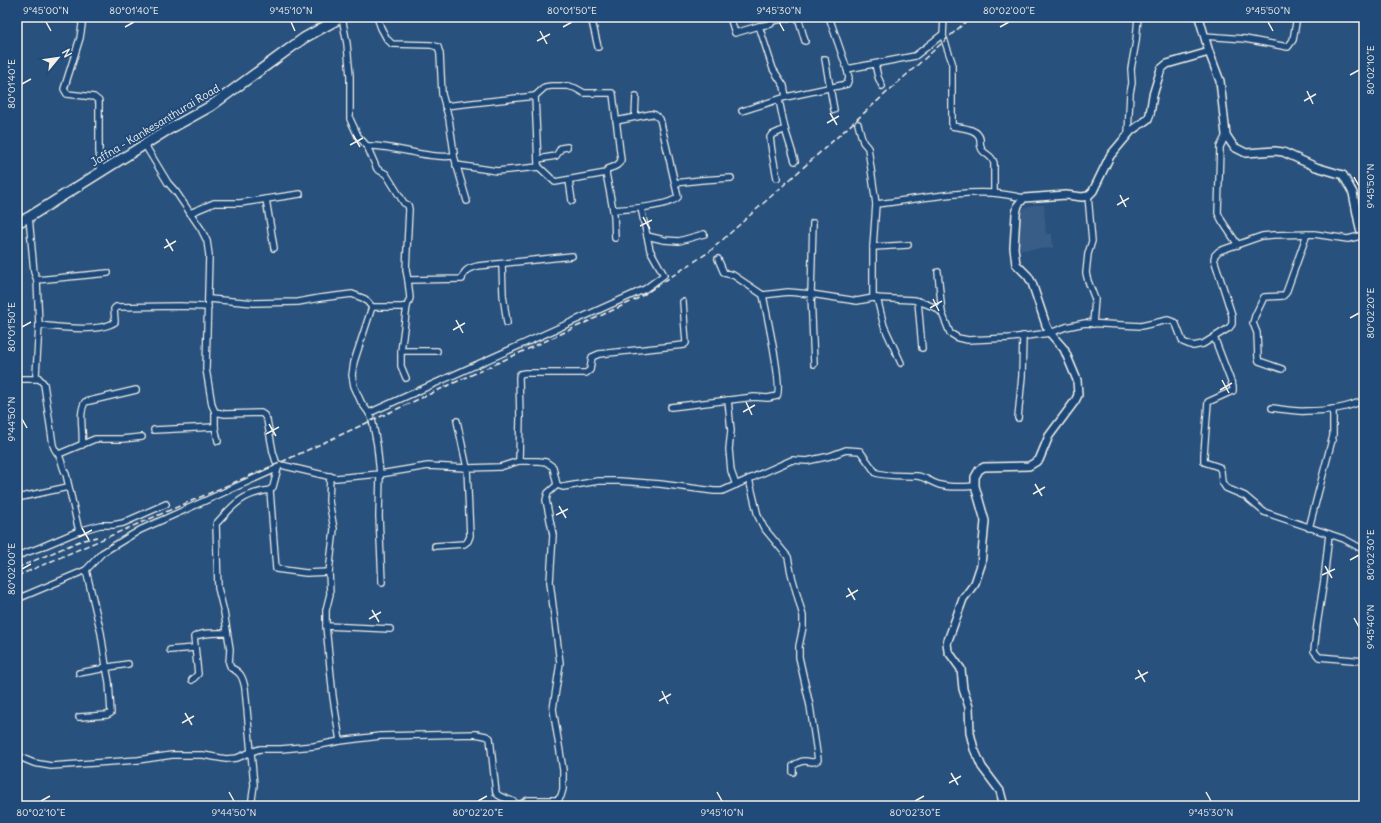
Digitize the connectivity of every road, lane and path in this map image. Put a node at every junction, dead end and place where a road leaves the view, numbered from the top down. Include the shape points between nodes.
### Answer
1 (81, 17) edge
2 (342, 17) edge
3 (377, 17) edge
4 (591, 17) edge
5 (730, 17) edge
6 (793, 17) edge
7 (798, 17) edge
8 (829, 17) edge
9 (944, 17) edge
10 (1138, 17) edge
11 (1199, 17) edge
12 (1297, 17) edge
13 (772, 19) edge
14 (759, 26) junction
15 (943, 34) junction
16 (1204, 36) junction
17 (805, 41) dead end
18 (598, 47) dead end
19 (1209, 52) junction
20 (825, 59) dead end
21 (875, 64) junction
22 (847, 69) junction
23 (882, 86) dead end
24 (830, 88) junction
25 (535, 96) junction
26 (636, 96) dead end
27 (786, 97) junction
28 (779, 100) junction
29 (445, 106) junction
30 (834, 110) dead end
31 (742, 111) dead end
32 (635, 117) junction
33 (616, 121) junction
34 (858, 124) dead end
35 (785, 129) junction
36 (1128, 134) junction
37 (1226, 135) junction
38 (145, 145) junction
39 (367, 146) junction
40 (567, 147) dead end
41 (454, 156) junction
42 (538, 159) junction
43 (795, 161) dead end
44 (456, 165) junction
45 (539, 167) junction
46 (101, 172) junction
47 (606, 173) junction
48 (731, 178) dead end
49 (777, 178) dead end
50 (569, 180) junction
51 (676, 183) junction
52 (994, 193) junction
53 (300, 194) dead end
54 (1088, 196) junction
55 (266, 198) junction
56 (1024, 198) junction
57 (467, 201) dead end
58 (572, 201) dead end
59 (876, 204) junction
60 (641, 208) junction
61 (613, 210) junction
62 (190, 214) junction
63 (29, 218) junction
64 (17, 223) edge
65 (813, 223) dead end
66 (704, 234) dead end
67 (1307, 234) junction
68 (1364, 234) edge
69 (647, 236) junction
70 (615, 238) dead end
71 (908, 245) dead end
72 (1238, 245) junction
73 (873, 247) junction
74 (274, 248) dead end
75 (572, 256) dead end
76 (718, 259) dead end
77 (502, 264) junction
78 (938, 272) dead end
79 (108, 273) dead end
80 (37, 280) junction
81 (408, 280) junction
82 (811, 294) junction
83 (763, 295) junction
84 (875, 298) junction
85 (209, 299) junction
86 (918, 301) junction
87 (682, 302) dead end
88 (372, 306) junction
89 (407, 306) junction
90 (208, 307) junction
91 (942, 313) junction
92 (507, 323) dead end
93 (1093, 324) junction
94 (39, 325) junction
95 (1050, 333) junction
96 (1023, 336) junction
97 (1214, 337) junction
98 (922, 348) dead end
99 (401, 351) junction
100 (437, 351) dead end
101 (901, 363) dead end
102 (814, 364) dead end
103 (1282, 369) dead end
104 (406, 378) dead end
105 (38, 379) junction
106 (17, 380) edge
107 (136, 390) dead end
108 (728, 400) junction
109 (1364, 400) edge
110 (671, 407) dead end
111 (1272, 408) dead end
112 (1333, 409) junction
113 (215, 412) junction
114 (369, 413) junction
115 (1018, 418) dead end
116 (457, 421) dead end
117 (215, 427) junction
118 (154, 430) dead end
119 (142, 437) dead end
120 (218, 441) dead end
121 (82, 445) junction
122 (59, 454) junction
123 (519, 461) junction
124 (277, 466) junction
125 (467, 468) junction
126 (380, 474) junction
127 (330, 476) junction
128 (749, 479) junction
129 (736, 484) junction
130 (557, 485) junction
131 (975, 486) junction
132 (68, 487) junction
133 (270, 490) junction
134 (17, 498) edge
135 (166, 504) dead end
136 (1309, 528) junction
137 (79, 531) junction
138 (1329, 534) junction
139 (435, 546) dead end
140 (1364, 550) edge
141 (17, 556) edge
142 (86, 570) junction
143 (329, 572) junction
144 (382, 582) dead end
145 (17, 599) edge
146 (326, 626) junction
147 (390, 629) dead end
148 (227, 633) junction
149 (194, 648) junction
150 (170, 650) dead end
151 (1364, 661) edge
152 (128, 664) dead end
153 (106, 666) junction
154 (79, 673) dead end
155 (192, 680) dead end
156 (79, 717) dead end
157 (340, 741) junction
158 (250, 752) junction
159 (17, 756) edge
160 (793, 772) dead end
161 (519, 805) edge
162 (251, 806) edge
163 (1004, 806) edge

1 - 46 street via 80,38 64,89 67,94 94,97 99,101
2 - 38 main road, Jaffna - Kankesanthurai Road via 304,38 211,106
2 - 39 street via 350,76 350,119 358,136
3 - 29 street via 380,28 392,44 438,47
4 - 18 street
5 - 14 street via 735,33
6 - 13 street
7 - 17 street
8 - 22 street
9 - 15 street
10 - 36 street via 1131,69
11 - 16 street
12 - 16 street via 1293,40 1288,47 1245,39
13 - 14 street via 771,24
14 - 27 street via 773,69 784,86
15 - 21 street via 915,56
15 - 52 street via 952,62 952,126 979,135 982,149 994,163
16 - 19 street
19 - 36 street via 1168,64 1161,69 1148,119
19 - 37 street via 1220,81
20 - 24 street
21 - 22 street
21 - 23 street
22 - 24 street via 847,84
24 - 27 street
24 - 30 street
25 - 29 street
25 - 33 street via 545,87 551,86 568,86 584,93 612,92
25 - 42 street
26 - 32 street
27 - 28 street
28 - 31 street
28 - 35 street
29 - 41 street
32 - 33 street
32 - 51 street via 650,114 660,119
33 - 47 street via 621,160
34 - 59 street via 863,142 868,148
35 - 43 street
35 - 49 street via 770,137
36 - 54 street via 1110,156
37 - 68 street via 1234,147 1246,153 1283,152 1316,167 1343,175 1353,193 1360,229
37 - 72 street via 1220,147 1218,213
38 - 46 main road, Jaffna - Kankesanthurai Road
38 - 62 street
39 - 41 street via 445,157
39 - 81 street via 377,169 386,174 410,209 406,270
40 - 42 street via 561,148 556,156
41 - 44 street
42 - 45 street
44 - 45 street via 497,171
44 - 57 street
45 - 50 street via 555,182
46 - 63 main road, Jaffna - Kankesanthurai Road
47 - 50 street
47 - 61 street
48 - 51 street
50 - 58 street
51 - 60 street via 678,198 671,202
52 - 56 street
52 - 59 street via 933,196
53 - 55 street
54 - 56 street
54 - 93 street via 1092,241 1086,273 1095,299
55 - 62 street via 240,203 214,203
55 - 74 street
56 - 95 street via 1018,205 1016,214 1016,264 1032,283
59 - 73 street
60 - 61 street
60 - 69 street
61 - 70 street
62 - 85 street via 201,228 208,248
63 - 64 main road, Jaffna - Kankesanthurai Road
63 - 80 street
65 - 82 street
66 - 69 street via 679,241
67 - 68 street via 1348,239
67 - 72 street via 1262,236
67 - 103 street via 1286,293 1283,296 1264,297 1253,323 1257,333 1259,361
69 - 114 street via 650,250 664,274 645,289
71 - 73 street
72 - 97 street via 1215,255 1214,259 1232,315 1232,324
73 - 84 street
75 - 77 street
76 - 83 street via 724,273 733,275
77 - 81 street via 467,268 462,279
77 - 92 street
78 - 91 street
79 - 80 street
80 - 94 street
81 - 89 street via 410,298
82 - 83 street via 788,292
82 - 84 street via 857,301
82 - 102 street
83 - 108 street via 779,377 779,393 768,398
84 - 86 street
84 - 101 street via 884,326
85 - 88 street via 254,303 298,302 352,294 365,299
85 - 90 street
86 - 91 street
86 - 98 street
87 - 123 street via 686,343 684,345 594,356 590,360 590,370 586,373 520,374
88 - 89 street
88 - 114 street via 352,375 361,402
89 - 99 street
90 - 94 street via 116,307 115,322 99,327
90 - 113 street via 206,369
91 - 96 street via 950,333 958,338 968,340
93 - 95 street via 1076,324
93 - 97 street via 1140,326 1168,320 1176,324 1183,342 1187,345 1203,344
94 - 105 street via 36,375
95 - 96 street
95 - 131 street via 1064,349 1077,380 1078,395 1049,436 1036,463 1029,466 984,467 975,477
96 - 115 street
97 - 136 street via 1233,390 1208,402 1203,460 1219,467 1226,488 1245,496 1264,512
99 - 100 street
99 - 104 street via 401,366
105 - 106 street
105 - 122 street via 44,384 53,445
107 - 121 street via 85,402 82,408
108 - 110 street
108 - 129 street via 731,471
109 - 112 street
111 - 112 street via 1304,412
112 - 136 street via 1333,436
113 - 117 street
113 - 124 street via 264,415
114 - 126 street via 377,445
116 - 125 street
117 - 118 street
117 - 120 street
119 - 121 street via 95,439
121 - 122 street
122 - 132 street
123 - 125 street via 500,467
123 - 130 street via 546,462 553,467
124 - 127 street
124 - 133 street via 273,487
124 - 142 street via 140,530 102,553
125 - 126 street via 428,466
125 - 139 street via 470,536 468,541 464,544
126 - 127 street via 336,478
126 - 144 street
127 - 143 street via 329,502 334,529
128 - 129 street
128 - 131 street via 792,460 807,461 846,450 858,450 876,473 885,476 918,476 950,487
128 - 160 street via 758,516 764,528 788,557 803,616 799,656 818,760 799,762 793,766
129 - 130 street via 722,491 619,481 598,481 563,488
130 - 161 street via 548,493 546,500 553,535 550,582 560,663 553,709 563,770 563,789 558,800 528,800
131 - 163 street via 985,521 982,565 963,599 947,643 948,651 961,669 974,749 982,767 1000,791
132 - 134 street
132 - 137 street
133 - 143 street via 276,568 306,573
133 - 148 street via 242,498 216,524 218,588
135 - 137 street via 123,523 100,525
136 - 138 street
137 - 141 street
138 - 140 street
138 - 151 street via 1314,651 1319,657
142 - 145 street
142 - 153 street
143 - 146 street via 330,594
146 - 147 street
146 - 157 street
148 - 149 street via 197,635 194,637
148 - 158 street via 229,663 231,668 242,675 245,688
149 - 150 street
149 - 155 street via 198,674
152 - 153 street
153 - 154 street
153 - 156 street via 111,713
157 - 158 street
157 - 161 street via 380,736 486,736 490,738 496,793 514,800
158 - 159 street via 237,758 226,759 202,755 172,755 51,766
158 - 162 street via 254,785

